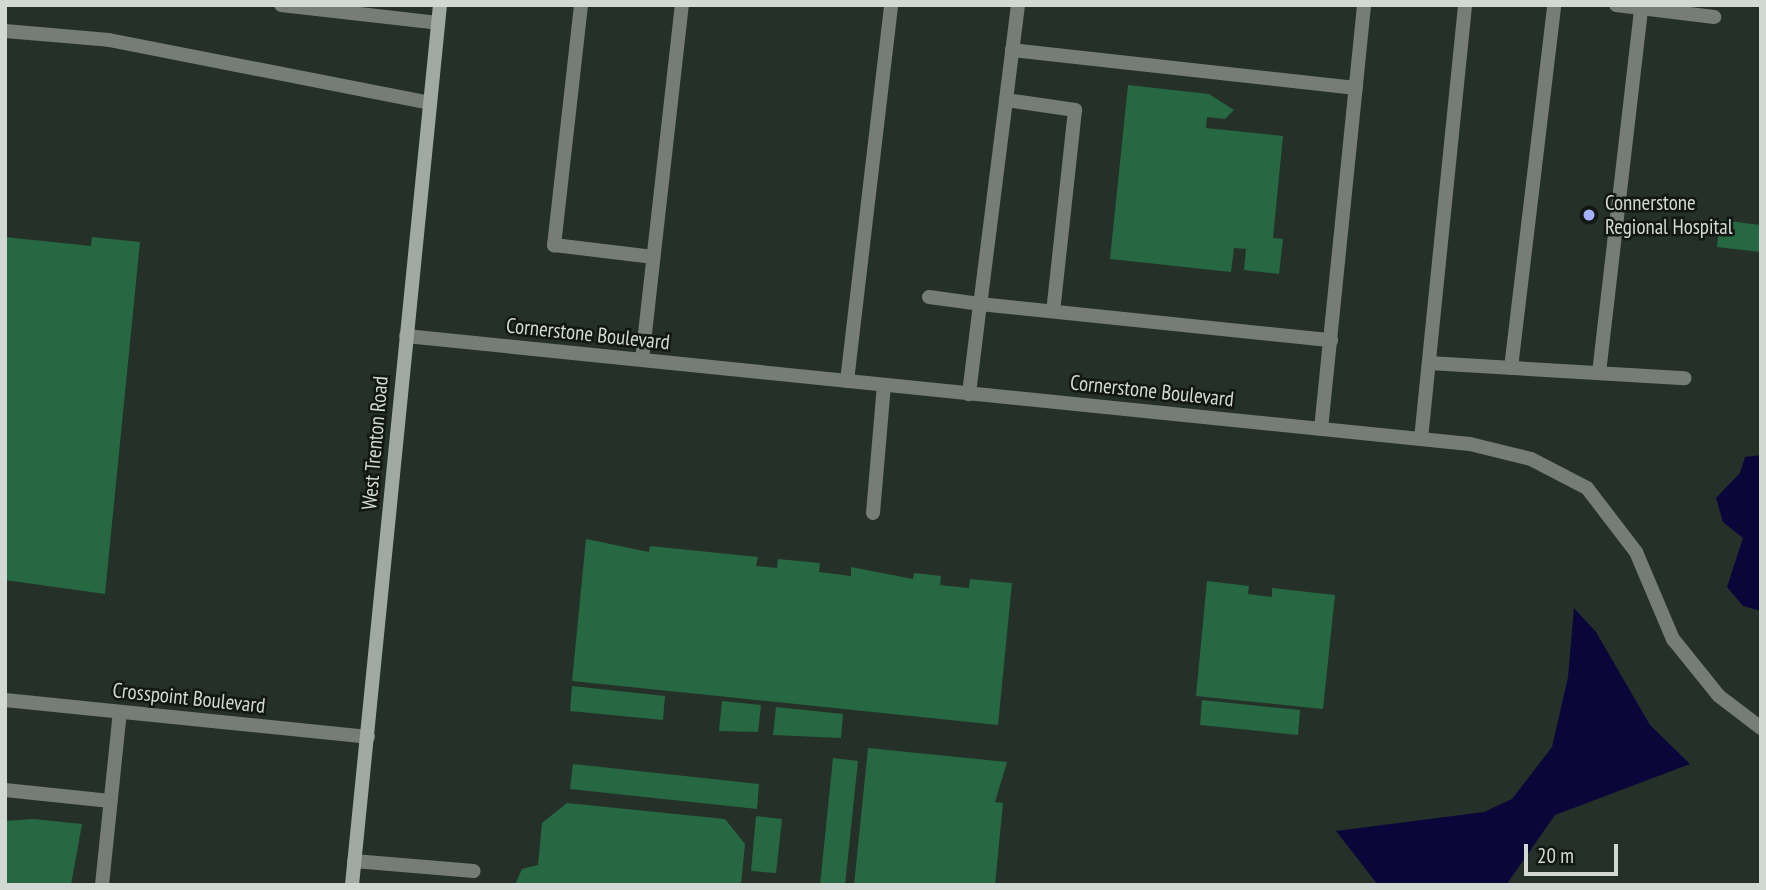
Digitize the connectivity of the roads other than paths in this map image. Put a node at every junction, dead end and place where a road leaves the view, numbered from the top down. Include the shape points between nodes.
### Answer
1 (281, 5) edge
2 (440, 5) edge
3 (581, 5) edge
4 (682, 5) edge
5 (891, 5) edge
6 (1018, 5) edge
7 (1364, 5) edge
8 (1465, 5) edge
9 (1554, 5) edge
10 (1616, 5) edge
11 (1641, 8) junction
12 (1714, 17) dead end
13 (438, 23) junction
14 (5, 31) edge
15 (1012, 50) junction
16 (1356, 88) junction
17 (1006, 100) junction
18 (430, 103) junction
19 (653, 257) junction
20 (929, 297) dead end
21 (980, 304) junction
22 (1053, 311) junction
23 (405, 336) junction
24 (1331, 340) junction
25 (642, 360) junction
26 (1429, 363) junction
27 (1511, 368) junction
28 (1599, 373) junction
29 (1685, 378) dead end
30 (847, 381) junction
31 (884, 385) junction
32 (969, 394) junction
33 (1321, 429) junction
34 (1421, 439) junction
35 (873, 513) dead end
36 (5, 700) edge
37 (120, 712) junction
38 (1761, 727) edge
39 (368, 737) junction
40 (5, 790) edge
41 (110, 801) junction
42 (354, 861) junction
43 (474, 871) dead end
44 (102, 885) edge
45 (352, 885) edge

1 - 13 street
2 - 13 main road, West Trenton Road
3 - 19 street via 554,245
4 - 19 street
5 - 30 street
6 - 15 street
7 - 16 street
8 - 26 street
9 - 27 street
10 - 11 street
11 - 12 street
11 - 28 street
13 - 18 main road, West Trenton Road
14 - 18 street via 110,40
15 - 16 street
15 - 17 street
16 - 24 street
17 - 21 street
17 - 22 street via 1076,110
18 - 23 main road, West Trenton Road
19 - 25 street
20 - 21 street
21 - 22 street
21 - 32 street
22 - 24 street
23 - 25 street, Cornerstone Boulevard
23 - 39 main road, West Trenton Road
24 - 33 street
25 - 30 street, Cornerstone Boulevard
26 - 27 street
26 - 34 street
27 - 28 street
28 - 29 street
30 - 31 street, Cornerstone Boulevard
31 - 32 street, Cornerstone Boulevard
31 - 35 street
32 - 33 street, Cornerstone Boulevard
33 - 34 street, Cornerstone Boulevard
34 - 38 street, Cornerstone Boulevard via 1531,459 1587,488 1636,552 1673,639 1719,696
36 - 37 street, Crosspoint Boulevard
37 - 39 street, Crosspoint Boulevard
37 - 41 street
39 - 42 main road, West Trenton Road
40 - 41 street
41 - 44 street
42 - 43 street
42 - 45 main road, West Trenton Road

